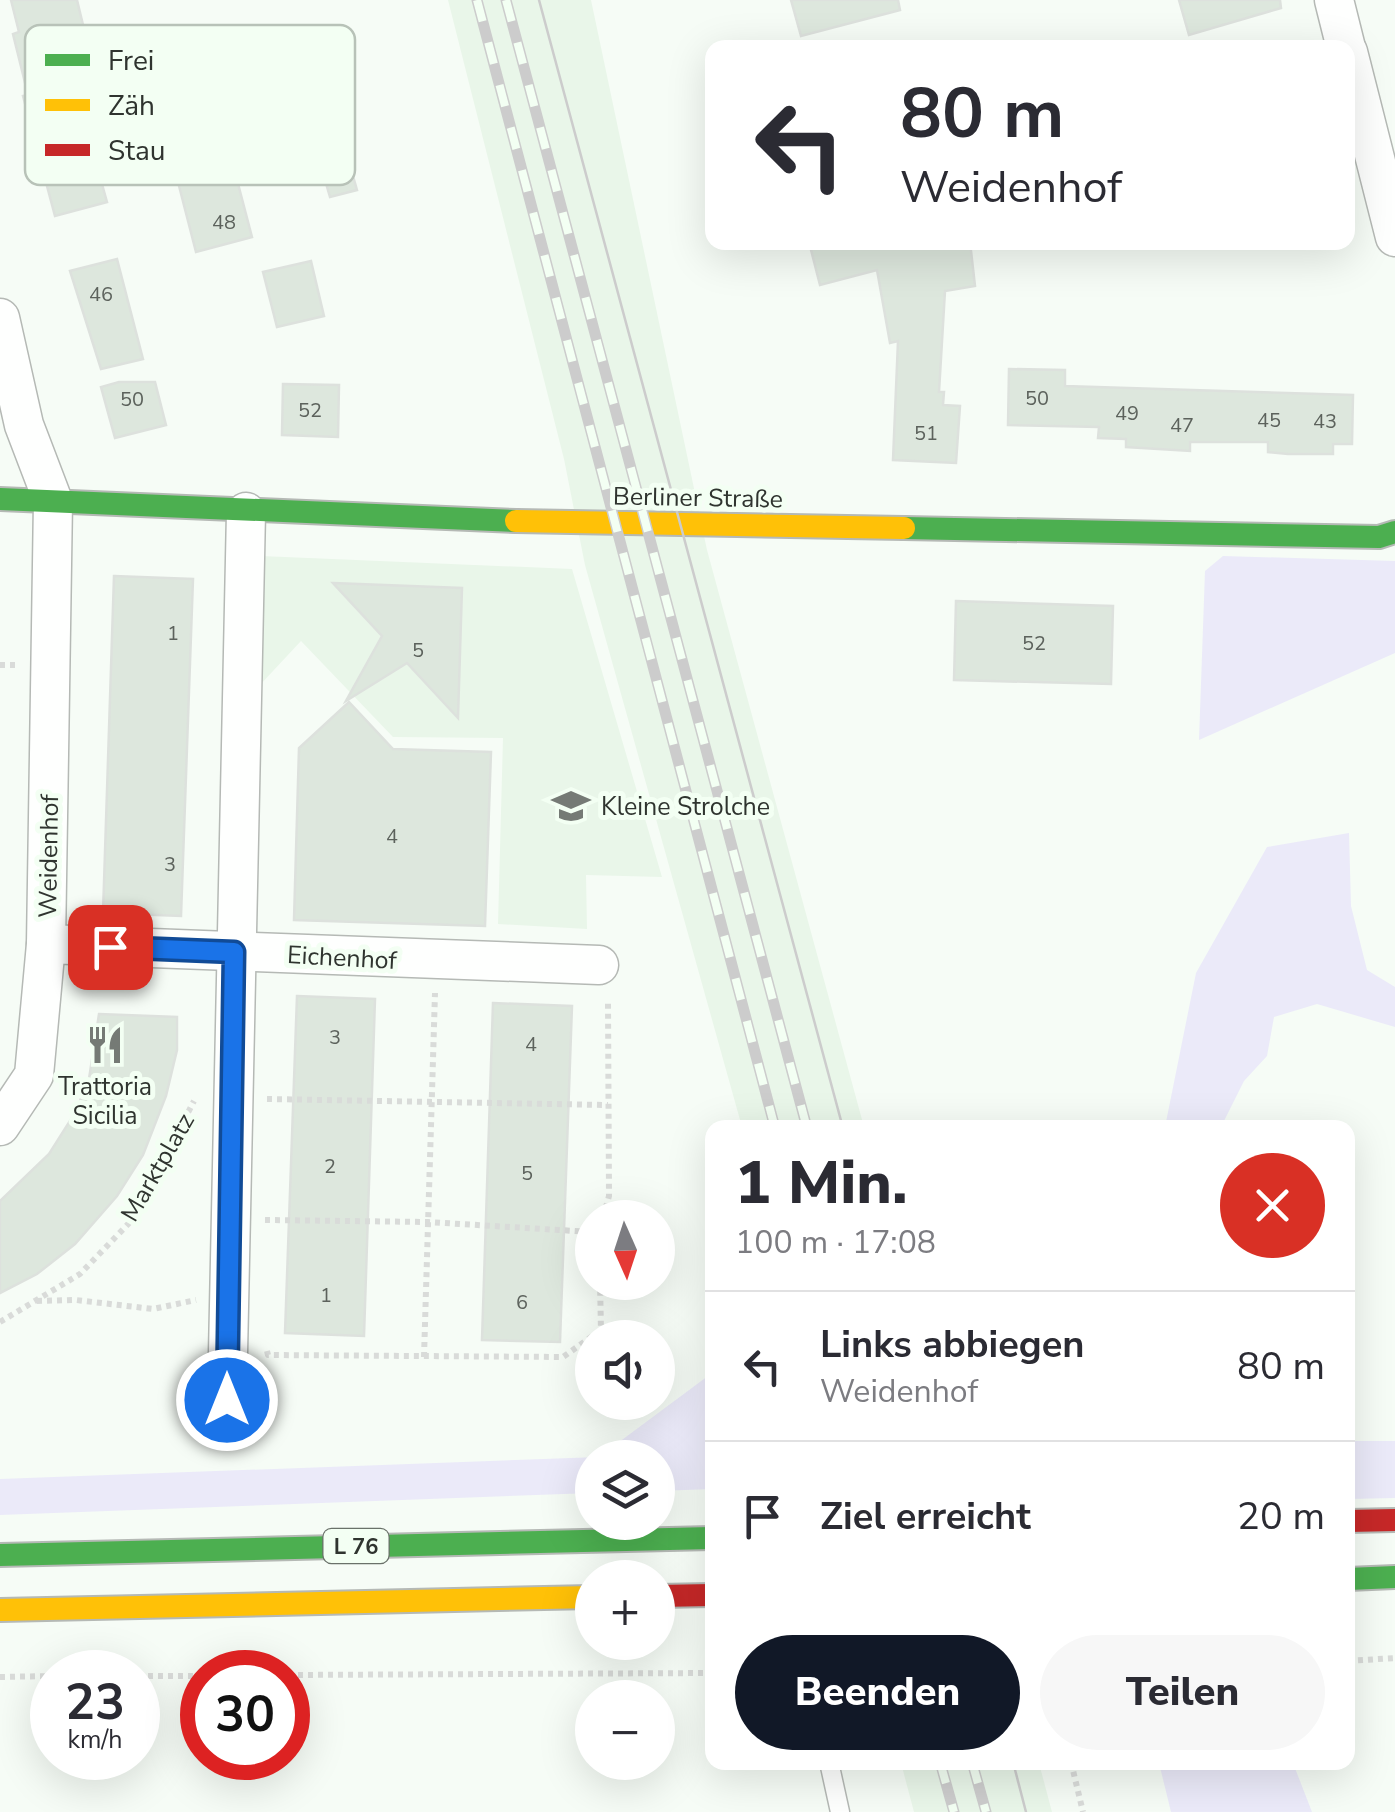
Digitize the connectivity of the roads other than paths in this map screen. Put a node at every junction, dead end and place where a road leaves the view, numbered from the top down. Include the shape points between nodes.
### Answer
1 (1334, 0) edge
2 (1344, 40) edge
3 (1355, 81) edge
4 (1395, 237) edge
5 (0, 318) edge
6 (0, 498) edge
7 (53, 501) junction
8 (246, 512) junction
9 (1395, 532) edge
10 (46, 944) junction
11 (234, 952) junction
12 (598, 965) road end
13 (0, 1126) edge
14 (227, 1400) dead end
15 (1355, 1520) edge
16 (1395, 1520) edge
17 (705, 1538) edge
18 (0, 1555) edge
19 (1395, 1578) edge
20 (1355, 1579) edge
21 (705, 1595) edge
22 (675, 1596) edge
23 (575, 1597) edge
24 (0, 1610) edge
25 (830, 1770) edge
26 (840, 1812) edge

1 - 2 street
3 - 4 street
5 - 7 street via 24,425
6 - 7 main road, Berliner Straße
7 - 8 main road, Berliner Straße
7 - 10 street, Weidenhof
8 - 9 main road, Berliner Straße via 1072,532
8 - 11 street
10 - 11 street, Weidenhof
10 - 13 street via 34,1075
11 - 12 street, Eichenhof
11 - 14 street via 214,1096 229,1219
15 - 16 main road
17 - 18 main road, L 76
19 - 20 main road
21 - 22 main road
23 - 24 main road
25 - 26 lane

